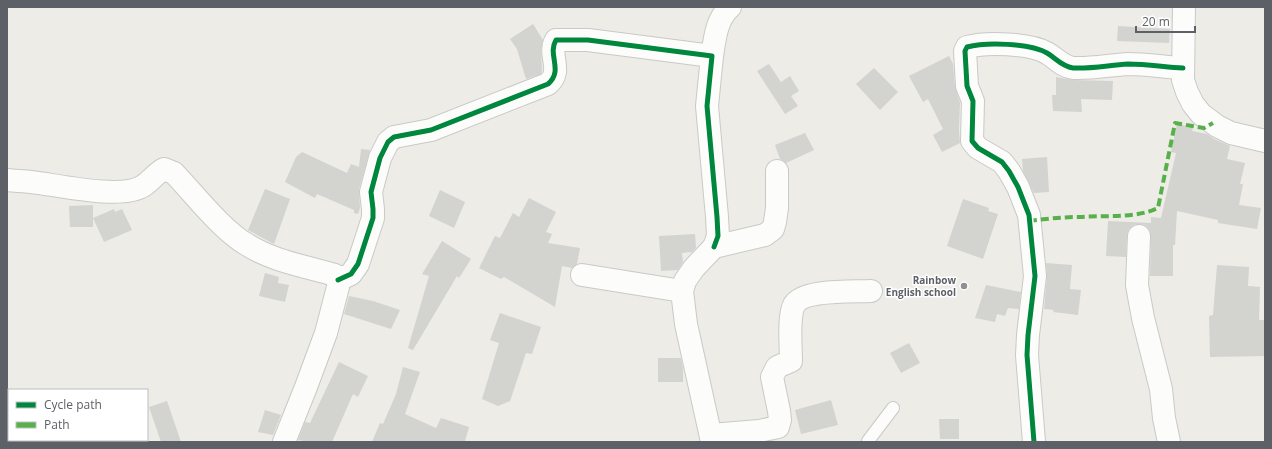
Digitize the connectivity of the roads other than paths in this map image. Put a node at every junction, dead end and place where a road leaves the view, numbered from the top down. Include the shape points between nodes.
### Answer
1 (730, 7) edge
2 (1184, 7) edge
3 (712, 56) junction
4 (1183, 68) junction
5 (1265, 141) edge
6 (777, 171) dead end
7 (7, 180) edge
8 (1139, 236) dead end
9 (714, 247) junction
10 (582, 275) dead end
11 (338, 280) junction
12 (682, 291) junction
13 (871, 291) dead end
14 (893, 408) dead end
15 (712, 439) edge
16 (284, 442) edge
17 (868, 442) edge
18 (1034, 442) edge
19 (1168, 442) edge

1 - 3 street via 718,24
2 - 4 street
3 - 9 street via 707,106 718,236
3 - 11 street via 588,40 556,40 553,46 555,73 548,84 431,130 394,137 388,142 380,158 371,192 373,218 358,264 351,274
4 - 5 street via 1187,92 1201,114 1231,133
4 - 18 street via 1129,64 1072,68 1035,48 1008,44 972,46 967,47 965,51 967,86 973,101 972,141 978,148 1002,162 1009,171 1029,215 1035,276 1027,355
6 - 9 street via 776,222 773,229 765,235
7 - 11 street via 124,192 143,187 164,169 174,173 222,224 245,244 269,256 335,275
8 - 19 street via 1137,285 1161,389
9 - 12 street via 694,268
10 - 12 street
11 - 16 street via 326,333
12 - 15 street via 686,324
13 - 15 street via 812,294 799,299 794,306 790,328 792,361 777,367 772,377 779,411 778,427
14 - 17 lane

